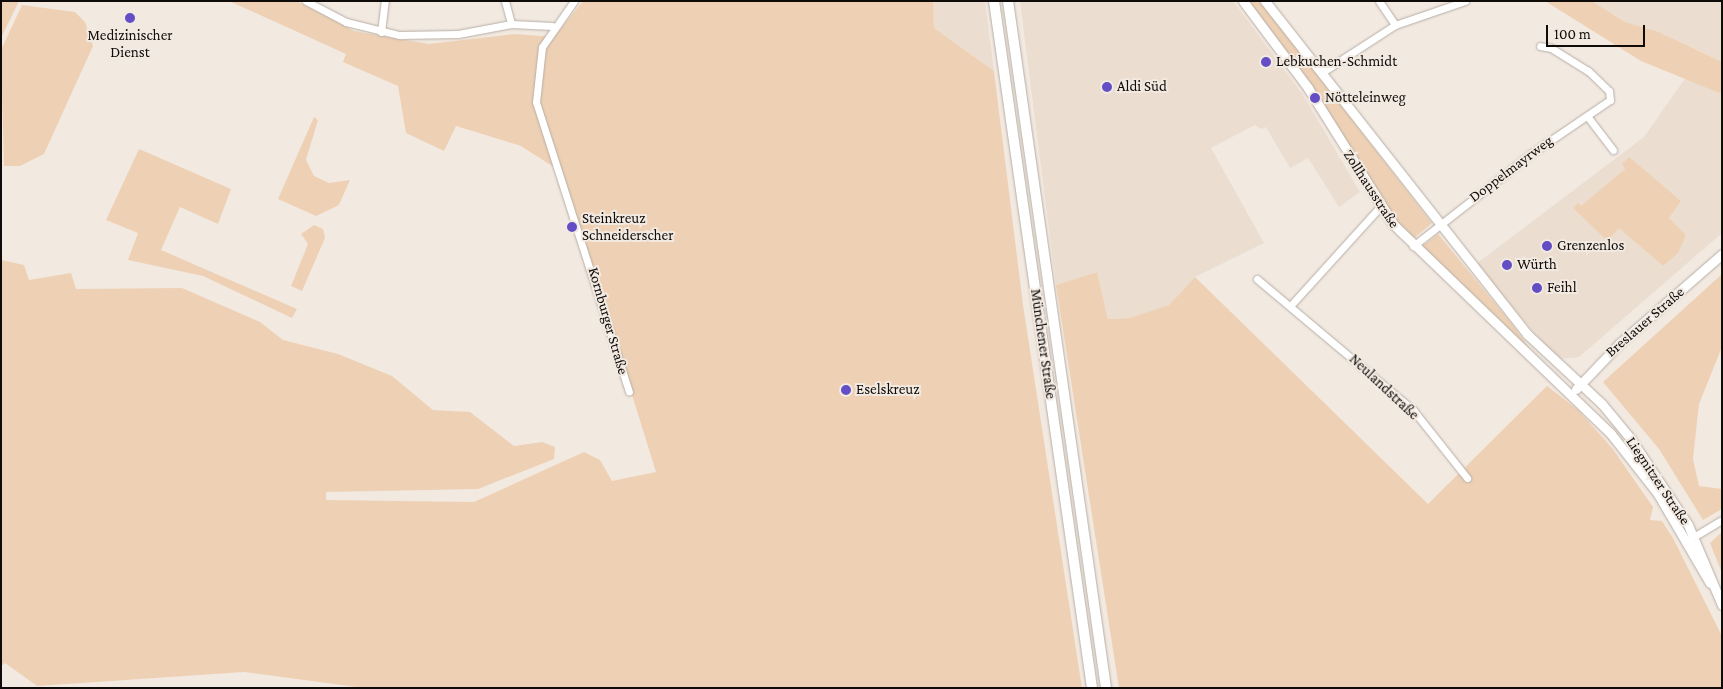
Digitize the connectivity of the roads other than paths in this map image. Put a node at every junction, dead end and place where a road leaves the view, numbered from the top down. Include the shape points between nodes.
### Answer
1 (306, 1) edge
2 (385, 1) edge
3 (505, 1) edge
4 (574, 1) edge
5 (994, 1) edge
6 (1008, 1) edge
7 (1243, 1) edge
8 (1266, 1) edge
9 (1379, 1) edge
10 (1465, 1) edge
11 (511, 24) junction
12 (1395, 25) junction
13 (552, 26) junction
14 (381, 32) junction
15 (1540, 46) dead end
16 (1321, 73) junction
17 (1587, 116) junction
18 (1613, 150) dead end
19 (1380, 207) junction
20 (1438, 225) junction
21 (1413, 246) junction
22 (1722, 254) edge
23 (1257, 279) dead end
24 (1292, 304) junction
25 (1538, 347) junction
26 (1531, 355) junction
27 (1579, 384) junction
28 (629, 391) dead end
29 (1572, 393) junction
30 (1467, 478) dead end
31 (1722, 520) edge
32 (1690, 538) junction
33 (1722, 605) edge
34 (1092, 688) edge
35 (1106, 688) edge

1 - 14 street via 346,22
2 - 14 street
3 - 11 street
4 - 13 street, Kornburger Straße
5 - 34 main road, Münchener Straße
6 - 35 main road, Münchener Straße
7 - 19 main road, Zollhausstraße via 1308,88
8 - 16 main road, Zollhausstraße
9 - 12 street
10 - 12 street
11 - 13 street
11 - 14 street via 438,36
12 - 16 street
13 - 28 street, Kornburger Straße via 537,63 536,102
15 - 17 street, Doppelmayrweg via 1551,48 1588,72 1609,91 1610,100
16 - 20 main road, Zollhausstraße
17 - 18 street
17 - 20 street, Doppelmayrweg
19 - 21 main road, Zollhausstraße
19 - 24 street
20 - 21 street, Doppelmayrweg
20 - 25 main road, Zollhausstraße
21 - 26 main road, Zollhausstraße
22 - 27 main road, Breslauer Straße
23 - 24 street, Neulandstraße
24 - 30 street, Neulandstraße via 1413,410
25 - 26 main road
25 - 27 main road, Zollhausstraße
26 - 29 main road, Zollhausstraße
27 - 29 main road, Breslauer Straße
27 - 32 main road, Liegnitzer Straße via 1630,438
29 - 32 main road, Liegnitzer Straße via 1629,455
31 - 32 street
32 - 33 main road, Liegnitzer Straße

